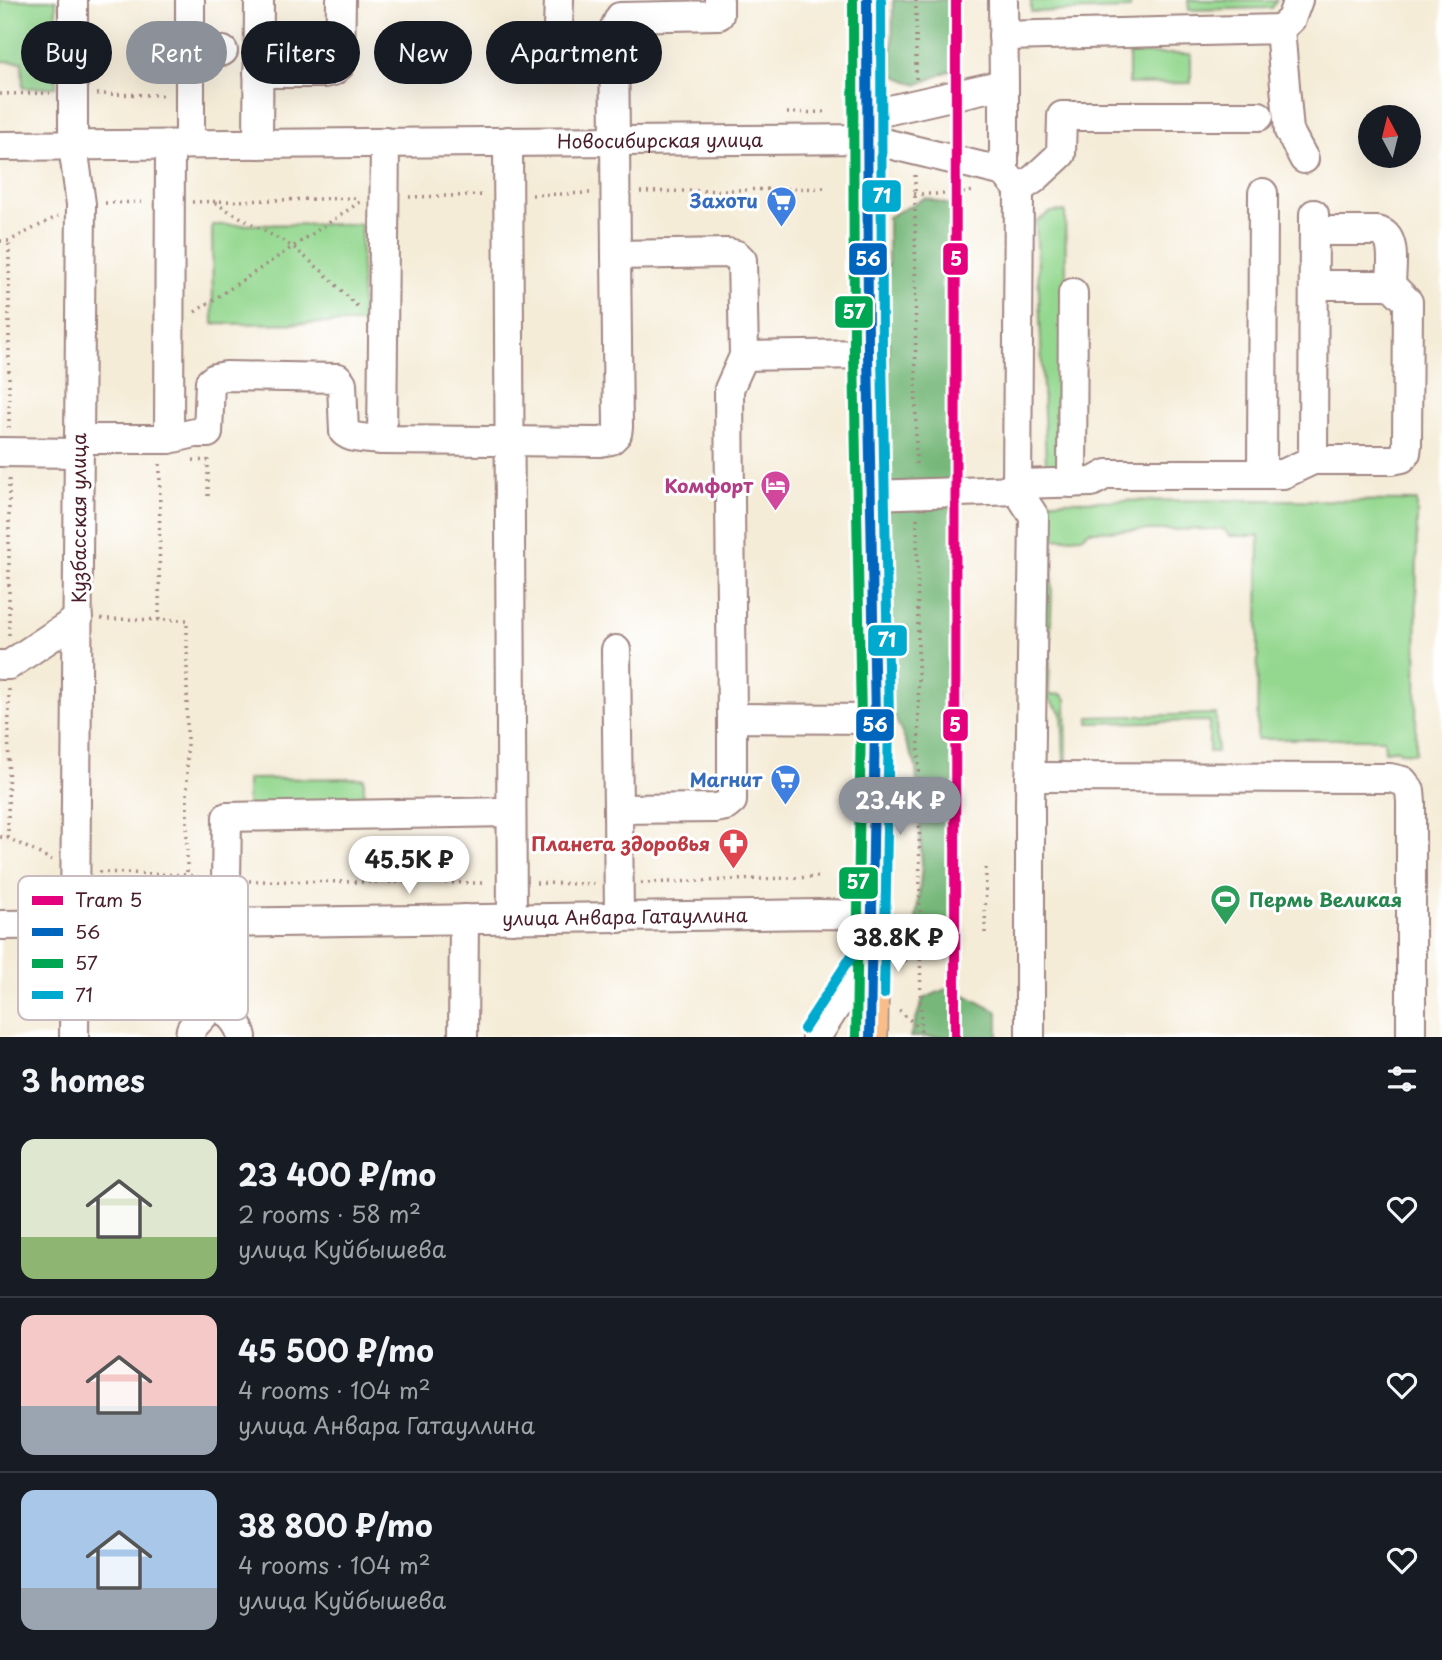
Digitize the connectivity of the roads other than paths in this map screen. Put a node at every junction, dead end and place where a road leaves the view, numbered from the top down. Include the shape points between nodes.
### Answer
1 (73, 0) edge
2 (190, 0) edge
3 (259, 0) edge
4 (341, 0) edge
5 (719, 0) edge
6 (867, 0) edge
7 (1003, 0) edge
8 (1298, 0) edge
9 (617, 9) edge
10 (190, 21) edge
11 (259, 21) edge
12 (341, 21) edge
13 (1280, 29) junction
14 (1003, 36) junction
15 (186, 84) edge
16 (258, 84) edge
17 (1004, 84) junction
18 (1259, 116) dead end
19 (868, 127) junction
20 (508, 141) junction
21 (614, 141) junction
22 (385, 142) junction
23 (180, 144) junction
24 (258, 144) junction
25 (0, 146) edge
26 (74, 146) junction
27 (1304, 159) dead end
28 (1011, 181) junction
29 (1263, 193) dead end
30 (616, 254) junction
31 (1314, 285) junction
32 (1391, 285) junction
33 (1073, 293) dead end
34 (868, 354) junction
35 (744, 356) junction
36 (165, 439) junction
37 (383, 440) junction
38 (509, 441) junction
39 (79, 446) junction
40 (4, 452) edge
41 (1313, 460) junction
42 (1262, 474) junction
43 (1072, 482) junction
44 (1017, 487) junction
45 (872, 495) junction
46 (78, 619) junction
47 (616, 650) dead end
48 (4, 665) edge
49 (732, 718) junction
50 (875, 719) junction
51 (1030, 777) junction
52 (618, 809) junction
53 (510, 811) junction
54 (75, 876) edge
55 (226, 876) edge
56 (871, 915) junction
57 (619, 918) junction
58 (464, 919) junction
59 (512, 919) junction
60 (248, 922) edge
61 (0, 925) edge
62 (18, 925) edge
63 (884, 962) junction
64 (199, 1020) edge
65 (234, 1020) edge
66 (190, 1037) edge
67 (242, 1037) edge
68 (463, 1037) edge
69 (816, 1037) edge
70 (870, 1037) edge
71 (1030, 1037) edge
72 (1410, 1037) edge

1 - 26 street, Кузбасская улица
2 - 10 street
3 - 11 street
4 - 12 street
5 - 9 street via 719,15
6 - 19 main road
7 - 14 street
8 - 13 street via 1291,19
9 - 21 street
13 - 14 street
13 - 27 street via 1289,131
14 - 17 street
15 - 23 street
16 - 24 street
17 - 19 street
17 - 28 street
18 - 28 street via 1062,116 1061,154 1034,179
19 - 21 street, Новосибирская улица
19 - 28 street, Новосибирская улица
19 - 34 main road
20 - 21 street, Новосибирская улица
20 - 22 street, Новосибирская улица
20 - 38 street
21 - 30 street
22 - 24 street, Новосибирская улица
22 - 37 street
23 - 24 street, Новосибирская улица
23 - 26 street, Новосибирская улица
23 - 36 street
25 - 26 street, Новосибирская улица
26 - 39 street, Кузбасская улица via 82,204
28 - 44 street
29 - 42 street
30 - 35 street via 737,255 743,268
30 - 38 street via 617,434 600,442
31 - 32 street
31 - 32 street via 1314,222 1384,232 1391,246
31 - 41 street
32 - 41 street via 1408,302 1406,453 1392,460
33 - 43 street
34 - 35 street
34 - 45 main road
35 - 49 street via 729,389
36 - 37 street via 195,433 208,447 209,390 215,377 331,377 342,383 347,436
36 - 39 street
37 - 38 street
38 - 53 street via 505,542
39 - 40 street
39 - 46 street, Кузбасская улица
41 - 42 street via 1283,474
42 - 43 street via 1107,474 1092,482
43 - 44 street
44 - 45 street
44 - 51 street via 1034,516
45 - 50 main road
46 - 48 street
46 - 54 street, Кузбасская улица
47 - 52 street
49 - 50 street
49 - 52 street via 732,801 726,806
50 - 56 main road
51 - 71 street
51 - 72 street via 1403,781 1411,802
52 - 57 street
53 - 55 street via 226,817
53 - 59 street
56 - 57 street, улица Анвара Гатауллина
56 - 63 main road
57 - 59 street, улица Анвара Гатауллина
58 - 59 street, улица Анвара Гатауллина
58 - 60 street, улица Анвара Гатауллина
58 - 68 street
61 - 62 street, улица Анвара Гатауллина
63 - 69 street
63 - 70 main road
64 - 66 street
65 - 67 street

